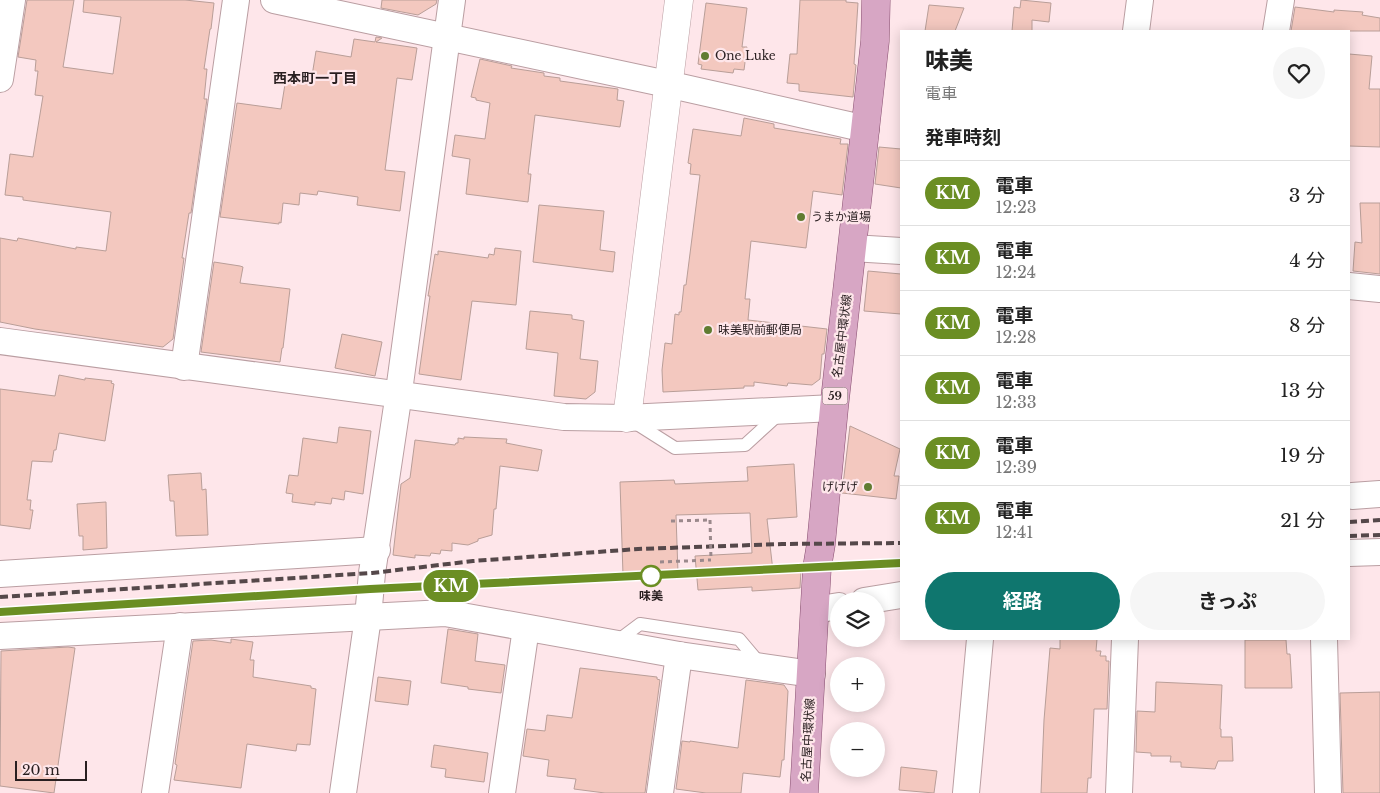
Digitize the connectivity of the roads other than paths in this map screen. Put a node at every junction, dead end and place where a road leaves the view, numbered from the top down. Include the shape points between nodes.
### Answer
1 (12, 0) edge
2 (236, 0) edge
3 (274, 0) edge
4 (452, 0) edge
5 (679, 0) edge
6 (876, 0) edge
7 (1140, 0) edge
8 (1280, 0) edge
9 (1136, 30) edge
10 (1276, 30) edge
11 (446, 37) junction
12 (0, 79) edge
13 (667, 84) junction
14 (866, 129) junction
15 (852, 248) junction
16 (900, 251) edge
17 (1350, 286) edge
18 (1380, 289) edge
19 (0, 341) edge
20 (184, 367) junction
21 (398, 396) junction
22 (834, 408) junction
23 (627, 418) junction
24 (1380, 494) edge
25 (1352, 496) dead end
26 (377, 550) junction
27 (1380, 552) edge
28 (1350, 554) edge
29 (0, 574) edge
30 (900, 595) edge
31 (885, 598) edge
32 (827, 608) edge
33 (368, 617) junction
34 (180, 626) junction
35 (526, 628) junction
36 (0, 636) edge
37 (980, 640) edge
38 (1125, 640) edge
39 (1324, 640) edge
40 (614, 643) junction
41 (679, 655) junction
42 (763, 667) junction
43 (812, 674) junction
44 (155, 793) edge
45 (343, 793) edge
46 (502, 793) edge
47 (660, 793) edge
48 (804, 793) edge
49 (966, 793) edge
50 (1119, 793) edge
51 (1328, 793) edge

1 - 12 street
2 - 20 street
3 - 11 street
4 - 11 street
5 - 13 street
6 - 14 main road, 名古屋中環状線 / 59
7 - 9 street
8 - 10 street
11 - 13 street
11 - 21 street
13 - 14 street
13 - 23 street
14 - 15 main road, 名古屋中環状線 / 59
15 - 16 street
15 - 22 main road, 名古屋中環状線 / 59
17 - 18 street
19 - 20 street
20 - 21 street
21 - 23 street via 564,417
21 - 26 street
22 - 23 street
22 - 32 main road, 名古屋中環状線 / 59 via 816,568
24 - 25 street
26 - 29 street
26 - 33 street
27 - 28 street
30 - 31 street
32 - 43 main road, 名古屋中環状線 / 59
33 - 34 street
33 - 35 street via 445,613
33 - 45 street
34 - 36 street
34 - 44 street
35 - 40 street
35 - 46 street
37 - 49 street
38 - 50 street
39 - 51 street
40 - 41 street
40 - 42 lane via 640,624 739,639
41 - 42 street
41 - 47 street
42 - 43 street
43 - 48 main road, 名古屋中環状線 / 59

